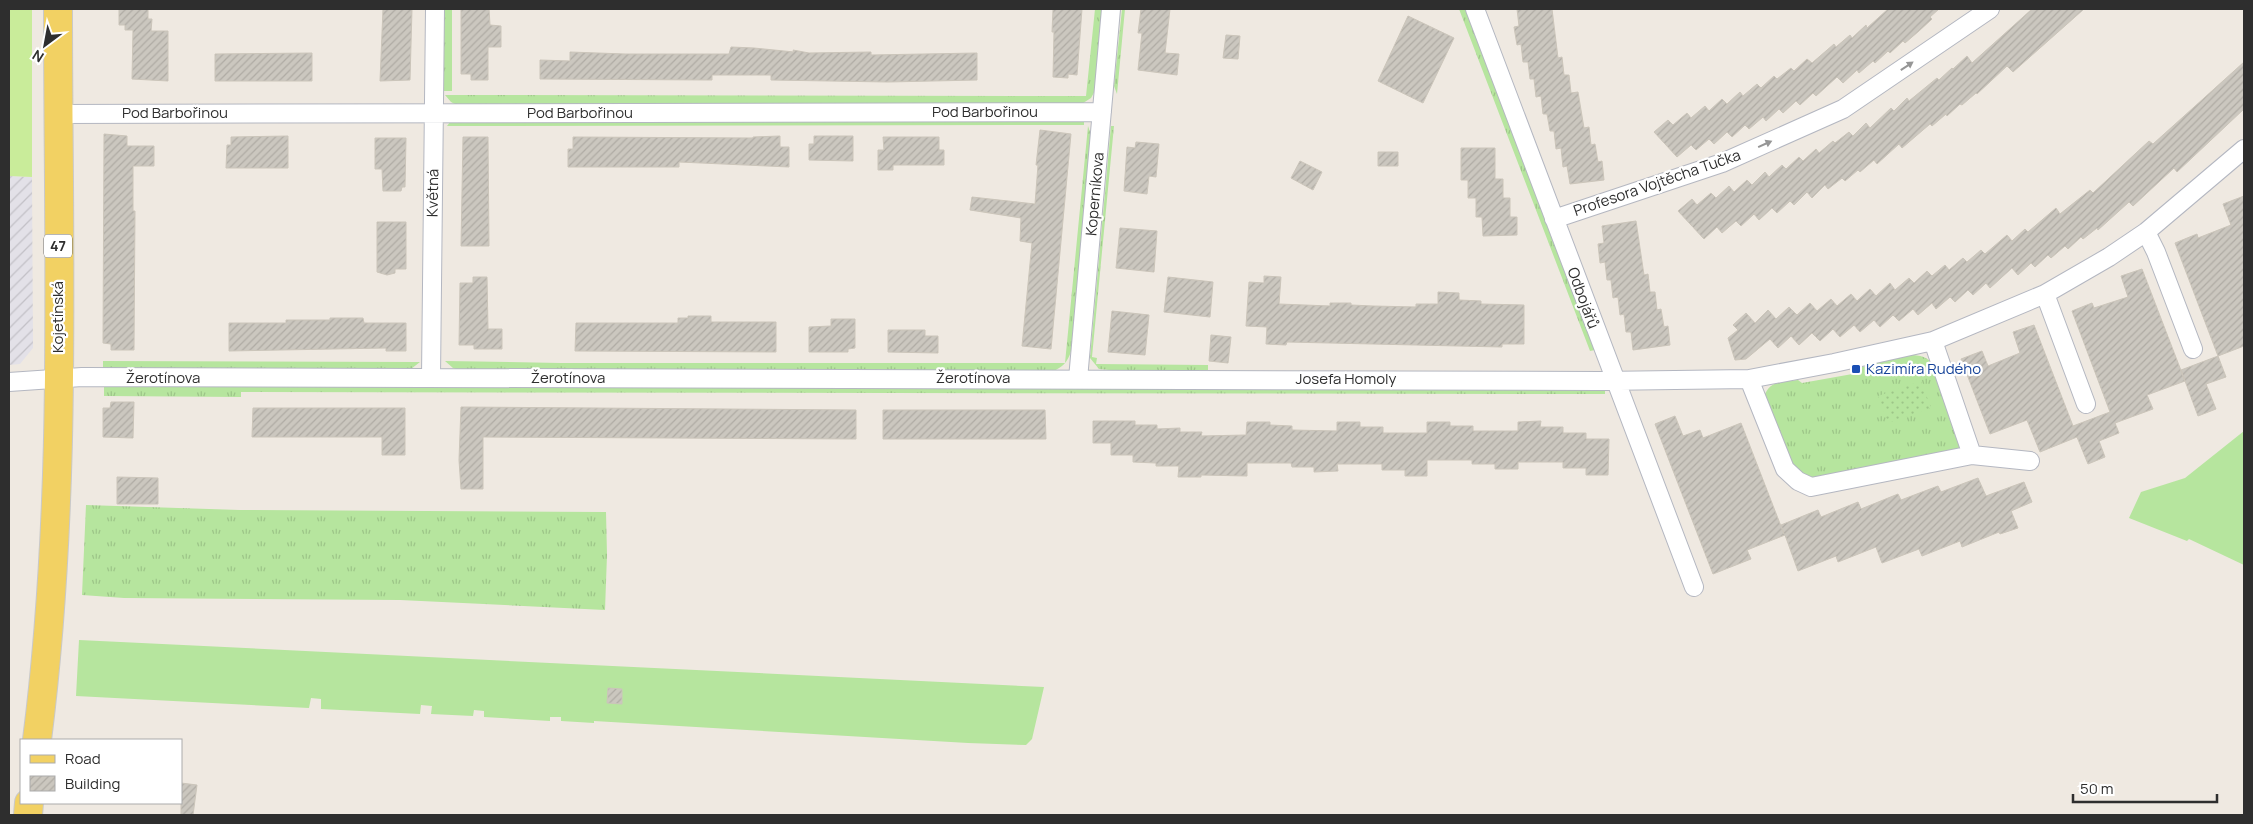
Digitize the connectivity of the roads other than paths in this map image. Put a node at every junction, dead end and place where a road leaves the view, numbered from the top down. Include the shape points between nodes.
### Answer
1 (58, 9) edge
2 (435, 9) edge
3 (1110, 9) edge
4 (1475, 9) edge
5 (1990, 9) edge
6 (1102, 112) junction
7 (434, 113) junction
8 (58, 114) junction
9 (2244, 150) edge
10 (1554, 219) junction
11 (2146, 232) junction
12 (2045, 294) junction
13 (1933, 341) junction
14 (2194, 348) dead end
15 (431, 377) junction
16 (58, 378) junction
17 (1078, 378) junction
18 (1749, 379) junction
19 (1614, 380) junction
20 (9, 382) edge
21 (2086, 404) dead end
22 (1972, 455) junction
23 (2030, 461) dead end
24 (1694, 588) dead end
25 (37, 739) edge

1 - 8 main road, Kojetínská / 47
2 - 7 street, Květná
3 - 6 street, Koperníkova
4 - 10 street, Odbojářů
10 -> 5 street, Profesora Vojtěcha Tučka via 1722,163 1843,109
6 - 7 street, Pod Barbořinou
6 - 17 street, Koperníkova
7 - 8 street, Pod Barbořinou
7 - 15 street, Květná
8 - 16 main road, Kojetínská / 47
9 - 11 street
10 - 19 street, Odbojářů
11 - 12 street
11 - 14 street
12 - 13 street
12 - 21 street
13 - 18 street
13 - 22 street
15 - 16 street, Žerotínova
15 - 17 street, Žerotínova
16 - 20 street, Žerotínova
16 - 25 main road, Kojetínská / 47 via 56,506
17 - 19 street, Josefa Homoly
18 - 19 street
18 - 22 street via 1785,469 1811,487
19 - 24 street, Odbojářů
22 - 23 street

